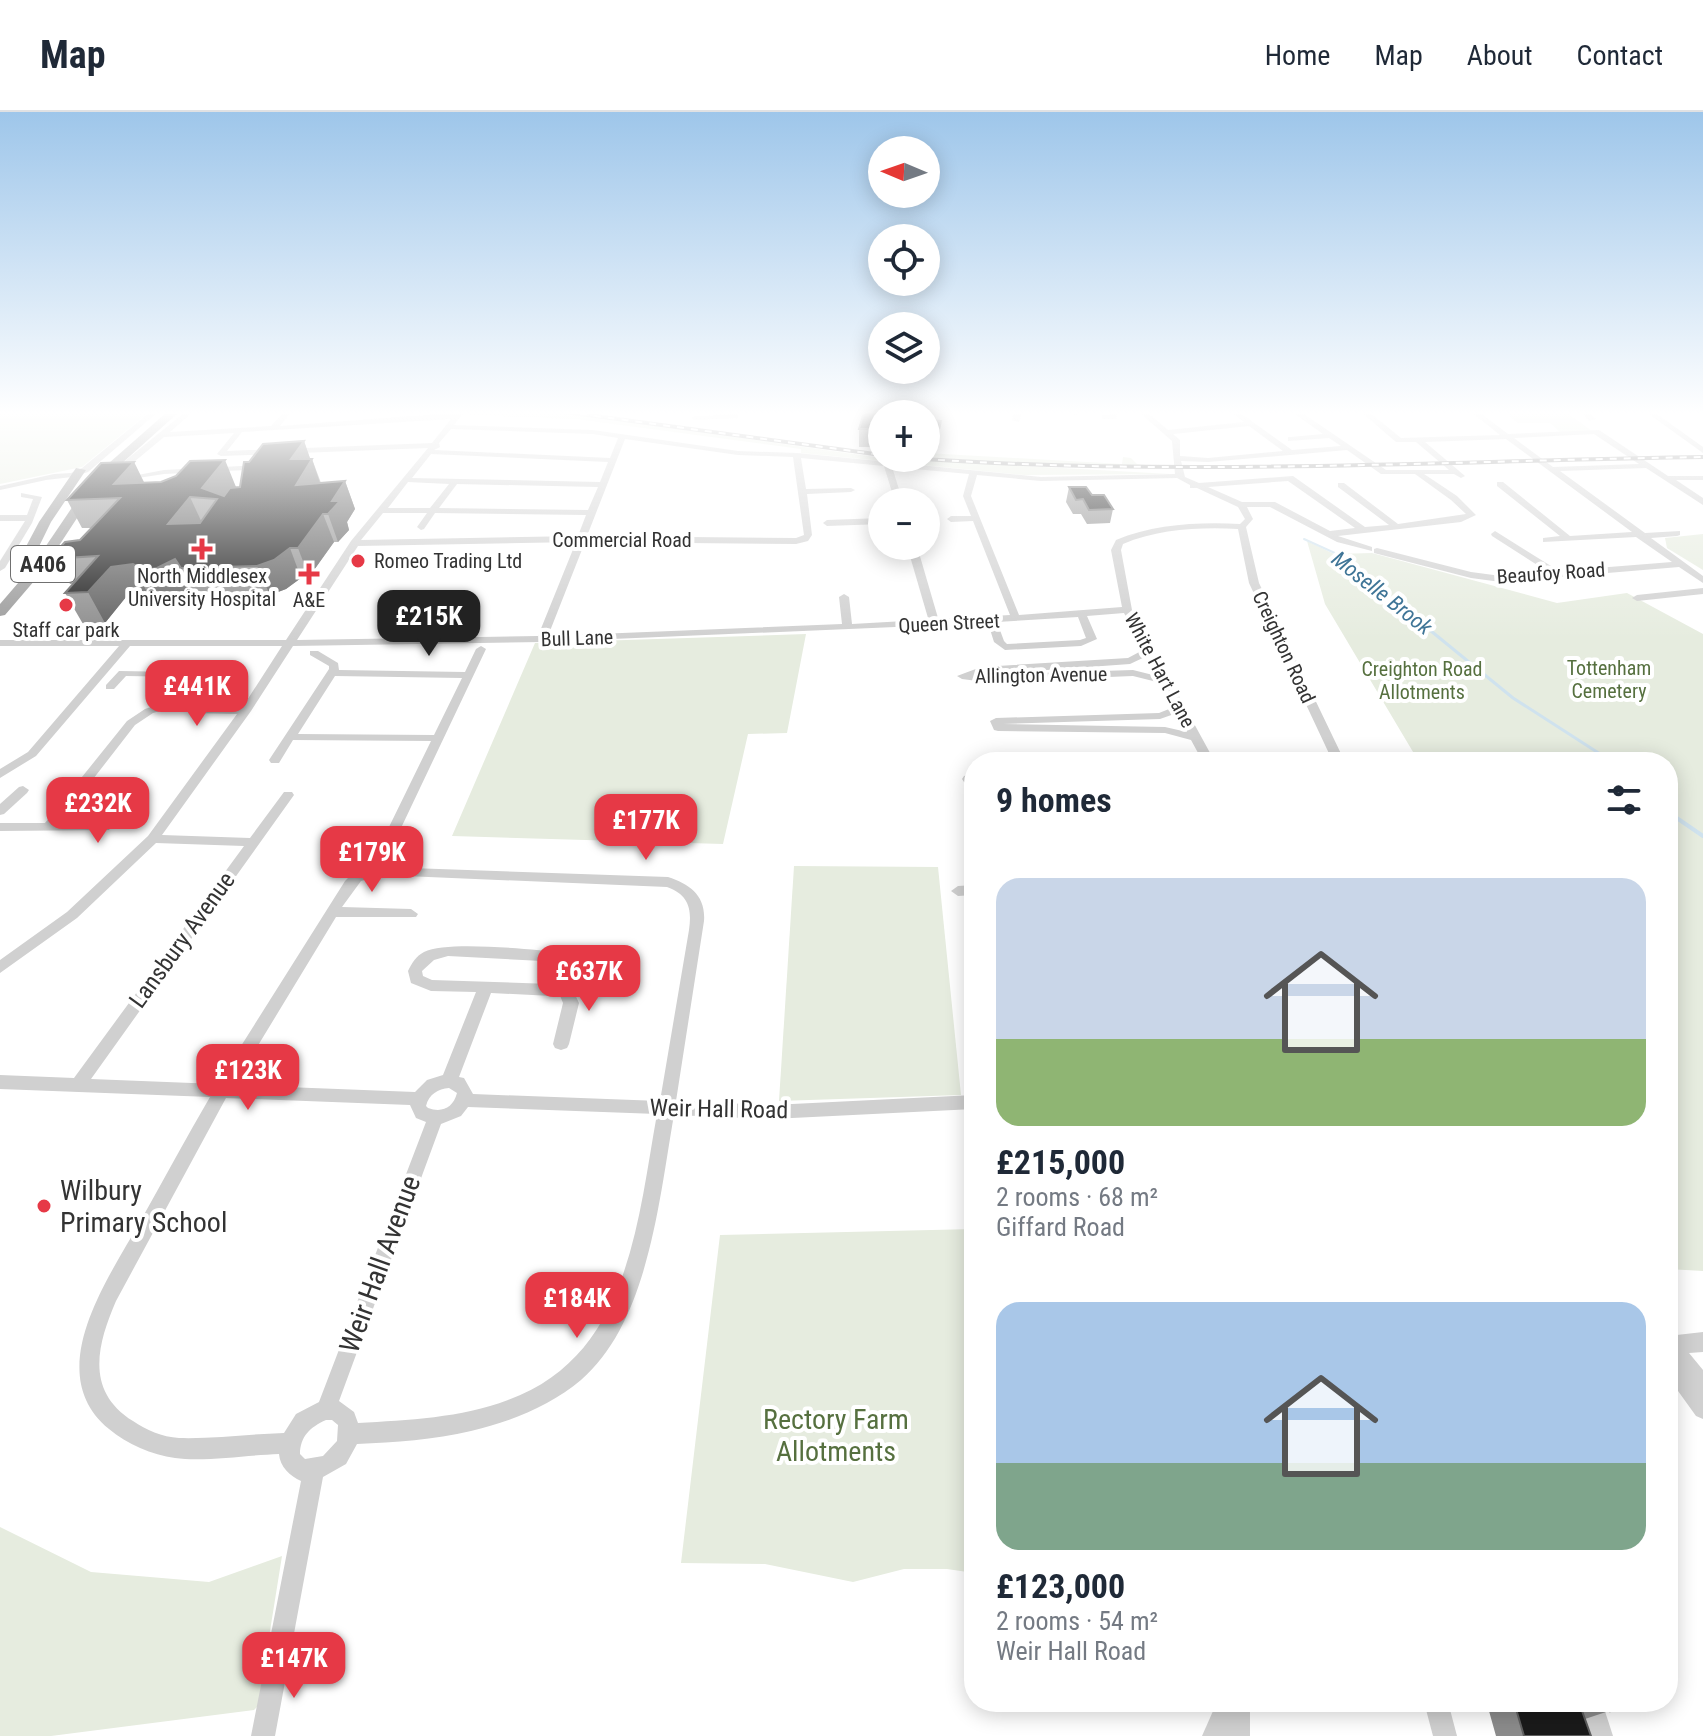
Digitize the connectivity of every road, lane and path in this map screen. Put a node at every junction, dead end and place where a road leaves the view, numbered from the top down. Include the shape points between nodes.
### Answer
1 (69, 488) edge
2 (81, 488) edge
3 (90, 488) edge
4 (99, 488) edge
5 (401, 488) edge
6 (450, 488) edge
7 (601, 488) edge
8 (801, 488) edge
9 (969, 488) edge
10 (1198, 488) edge
11 (1304, 488) edge
12 (1345, 488) edge
13 (1438, 488) edge
14 (1505, 488) edge
15 (1575, 488) edge
16 (1682, 488) edge
17 (851, 490) dead end
18 (802, 492) junction
19 (24, 495) dead end
20 (1703, 502) edge
21 (1241, 505) junction
22 (77, 509) junction
23 (382, 510) junction
24 (433, 511) junction
25 (592, 513) junction
26 (976, 518) junction
27 (951, 519) dead end
28 (28, 520) junction
29 (0, 521) edge
30 (868, 522) edge
31 (827, 523) dead end
32 (1396, 526) junction
33 (421, 527) dead end
34 (1242, 527) junction
35 (1362, 529) junction
36 (1677, 533) dead end
37 (1329, 534) junction
38 (1495, 534) dead end
39 (1639, 535) junction
40 (1566, 537) junction
41 (581, 539) junction
42 (1546, 540) dead end
43 (354, 543) junction
44 (5, 552) edge
45 (916, 560) edge
46 (1679, 564) junction
47 (0, 568) edge
48 (19, 573) junction
49 (1555, 573) junction
50 (1703, 580) edge
51 (1703, 591) edge
52 (0, 594) edge
53 (844, 597) dead end
54 (1637, 598) dead end
55 (1127, 610) junction
56 (0, 612) edge
57 (1081, 613) junction
58 (933, 618) dead end
59 (1016, 619) junction
60 (992, 621) junction
61 (847, 626) junction
62 (770, 630) joint
63 (542, 639) junction
64 (0, 643) edge
65 (127, 643) junction
66 (288, 643) junction
67 (481, 649) dead end
68 (1149, 651) junction
69 (314, 653) dead end
70 (333, 669) junction
71 (1037, 672) junction
72 (190, 675) junction
73 (236, 675) dead end
74 (469, 675) junction
75 (1165, 681) junction
76 (110, 687) dead end
77 (175, 703) junction
78 (1179, 709) junction
79 (245, 711) junction
80 (290, 737) junction
81 (1194, 737) junction
82 (439, 738) junction
83 (1203, 752) edge
84 (1334, 752) edge
85 (275, 760) dead end
86 (1, 775) edge
87 (23, 790) dead end
88 (288, 795) dead end
89 (122, 806) dead end
90 (0, 811) edge
91 (0, 827) edge
92 (49, 827) junction
93 (153, 839) junction
94 (253, 842) junction
95 (379, 863) junction
96 (958, 891) dead end
97 (964, 891) edge
98 (332, 912) junction
99 (411, 914) dead end
100 (0, 968) edge
101 (563, 985) junction
102 (485, 989) junction
103 (561, 1044) dead end
104 (449, 1081) junction
105 (0, 1082) edge
106 (78, 1085) junction
107 (220, 1091) junction
108 (420, 1099) junction
109 (464, 1100) junction
110 (964, 1102) edge
111 (667, 1110) junction
112 (435, 1119) junction
113 (1703, 1342) edge
114 (1678, 1346) edge
115 (1678, 1356) edge
116 (1678, 1375) edge
117 (1703, 1387) edge
118 (1703, 1409) edge
119 (326, 1410) junction
120 (350, 1434) junction
121 (290, 1443) junction
122 (314, 1470) junction
123 (1225, 1712) edge
124 (1238, 1712) edge
125 (1439, 1712) edge
126 (1593, 1712) edge
127 (263, 1736) edge
128 (1214, 1736) edge
129 (1238, 1736) edge
130 (1445, 1736) edge
131 (1601, 1736) edge

1 - 48 highway, A406
2 - 48 highway, A406
3 - 22 highway, A406
4 - 22 highway, A406
5 - 23 street
6 - 24 street
7 - 25 street
8 - 18 street, Commercial Road
9 - 26 street
10 - 21 street
11 - 35 street
12 - 32 street
13 - 32 street via 1472,515
14 - 40 street
15 - 39 street
16 - 20 street
17 - 18 street
18 - 41 street, Commercial Road via 808,535 796,541
19 - 28 street via 38,497
21 - 34 street via 1249,519
21 - 37 street, Beaufoy Road via 1272,504
22 - 56 highway, A406 via 32,579
23 - 24 street
23 - 43 street
24 - 25 street
24 - 33 street
25 - 41 street
26 - 27 street
26 - 59 street
28 - 29 street
28 - 44 street
30 - 31 street
32 - 35 street
34 - 55 street, White Hart Lane via 1145,534 1119,542 1116,560
34 - 84 street, Creighton Road via 1260,597
35 - 37 street
36 - 39 street
37 - 49 street, Beaufoy Road via 1489,578
38 - 49 street
39 - 40 street
39 - 46 street
40 - 42 street
41 - 43 street, Commercial Road
41 - 63 street
43 - 66 street
44 - 47 street
45 - 58 street
46 - 49 street, Beaufoy Road
46 - 50 street
48 - 52 highway, A406
51 - 54 street
53 - 61 street
55 - 57 street, Queen Street
55 - 68 street, White Hart Lane
57 - 59 street, Queen Street
57 - 60 street via 1092,639 1081,643 1005,647
59 - 60 street, Queen Street
60 - 61 street, Queen Street
61 - 62 street, Queen Street
62 - 63 street, Bull Lane
63 - 66 street, Bull Lane
64 - 65 street, Bull Lane
65 - 66 street, Bull Lane
65 - 86 street via 32,754
66 - 79 street
67 - 74 street
68 - 71 street, Allington Avenue via 1130,661
68 - 75 street, White Hart Lane
69 - 70 street
70 - 74 street
70 - 80 street
71 - 71 street, Allington Avenue via 985,679 962,676 981,670
71 - 75 street, Allington Avenue via 1133,673
72 - 73 street
72 - 76 street via 123,673
72 - 77 street via 174,692
74 - 82 street
75 - 78 street, White Hart Lane
77 - 79 street via 191,710
77 - 92 street via 131,723
78 - 81 street, White Hart Lane
78 - 81 street via 1160,716 1051,724 1165,730
79 - 93 street
80 - 82 street
80 - 85 street
81 - 83 street, White Hart Lane
82 - 95 street
87 - 90 street
88 - 94 street, Lansbury Avenue
89 - 92 street via 105,827
91 - 92 street
93 - 94 street
93 - 100 street via 72,915
94 - 106 street, Lansbury Avenue
95 - 98 street via 354,878
95 - 111 street via 682,886 695,902 697,920
96 - 97 street
98 - 99 street
98 - 107 street
101 - 102 street via 552,990
101 - 102 street via 573,970 563,957 443,952 429,956 415,971 416,979 426,985
101 - 103 street via 571,1003
102 - 104 street
104 - 108 street via 430,1086
104 - 109 street via 462,1087
105 - 106 street
106 - 107 street
107 - 108 street
107 - 121 street via 107,1302 91,1345 89,1378 96,1397 117,1422 162,1446
108 - 112 street via 422,1113
109 - 111 street, Weir Hall Road
109 - 112 street via 454,1113
110 - 111 street, Weir Hall Road via 772,1112
111 - 120 street via 623,1302 612,1328 585,1363 551,1391 513,1411 460,1425
112 - 119 street, Weir Hall Avenue
113 - 114 street
115 - 117 street
116 - 118 street
119 - 120 street via 343,1414
119 - 121 street via 305,1419
120 - 122 street via 338,1456
121 - 122 street via 295,1466
122 - 127 street
123 - 128 street
124 - 129 street
125 - 130 street
126 - 131 street

